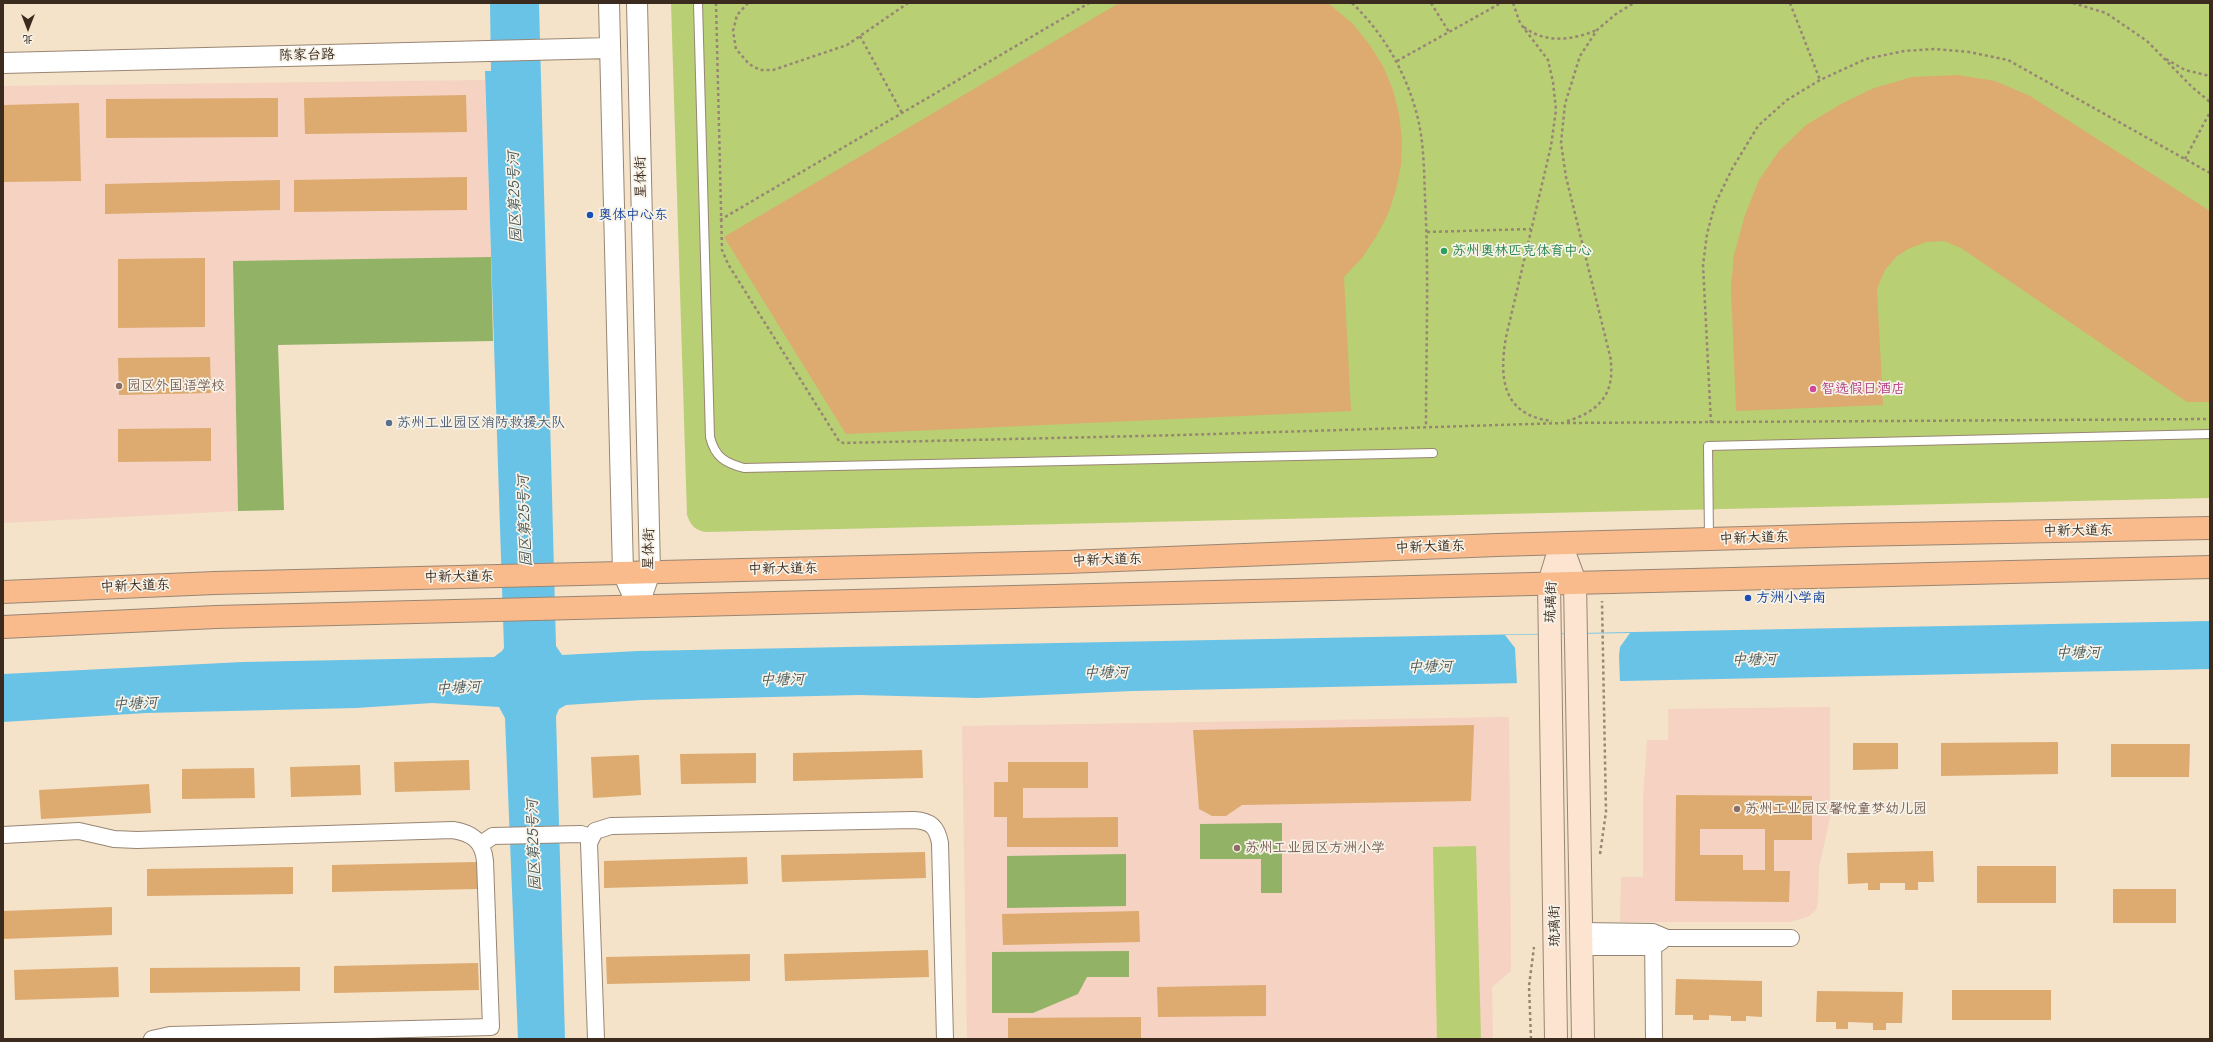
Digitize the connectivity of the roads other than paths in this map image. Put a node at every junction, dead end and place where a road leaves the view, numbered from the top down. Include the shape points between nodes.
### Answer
1 (609, 3) edge
2 (637, 3) edge
3 (698, 3) edge
4 (610, 48) junction
5 (3, 63) edge
6 (2210, 434) edge
7 (1433, 453) dead end
8 (2210, 528) edge
9 (1710, 540) junction
10 (1561, 544) junction
11 (2210, 567) edge
12 (650, 572) junction
13 (623, 573) junction
14 (1574, 582) junction
15 (1549, 583) junction
16 (3, 592) edge
17 (638, 607) junction
18 (3, 627) edge
19 (3, 835) edge
20 (591, 837) junction
21 (481, 844) junction
22 (1791, 938) dead end
23 (1581, 939) junction
24 (1658, 939) junction
25 (152, 1039) edge
26 (596, 1039) edge
27 (945, 1039) edge
28 (1556, 1039) edge
29 (1583, 1039) edge
30 (1654, 1039) edge

1 - 4 street, 星体街
2 - 12 street, 星体街
3 - 7 lane via 710,437 712,447 723,461 744,468
4 - 5 street, 陈家台路
4 - 13 street, 星体街
6 - 9 lane via 1708,446
8 - 9 main road, 中新大道东
9 - 10 main road, 中新大道东
10 - 12 main road, 中新大道东 via 1067,562
10 - 14 main road, 琉璃街
10 - 15 main road, 琉璃街
11 - 14 main road
12 - 13 main road, 中新大道东
12 - 17 street, 星体街
13 - 16 main road, 中新大道东 via 215,583
13 - 17 street, 星体街
14 - 15 main road
14 - 23 main road, 琉璃街
15 - 17 main road
15 - 28 main road, 琉璃街
17 - 18 main road via 216,617
19 - 21 street via 79,831 114,839 137,840 453,830 473,836
20 - 21 street via 581,834 493,836
20 - 26 street
20 - 27 street via 595,831 611,826 927,821 934,827 940,844
21 - 25 street via 485,861 491,1027 170,1035
22 - 24 street
23 - 24 street
23 - 29 main road, 琉璃街
24 - 30 street

